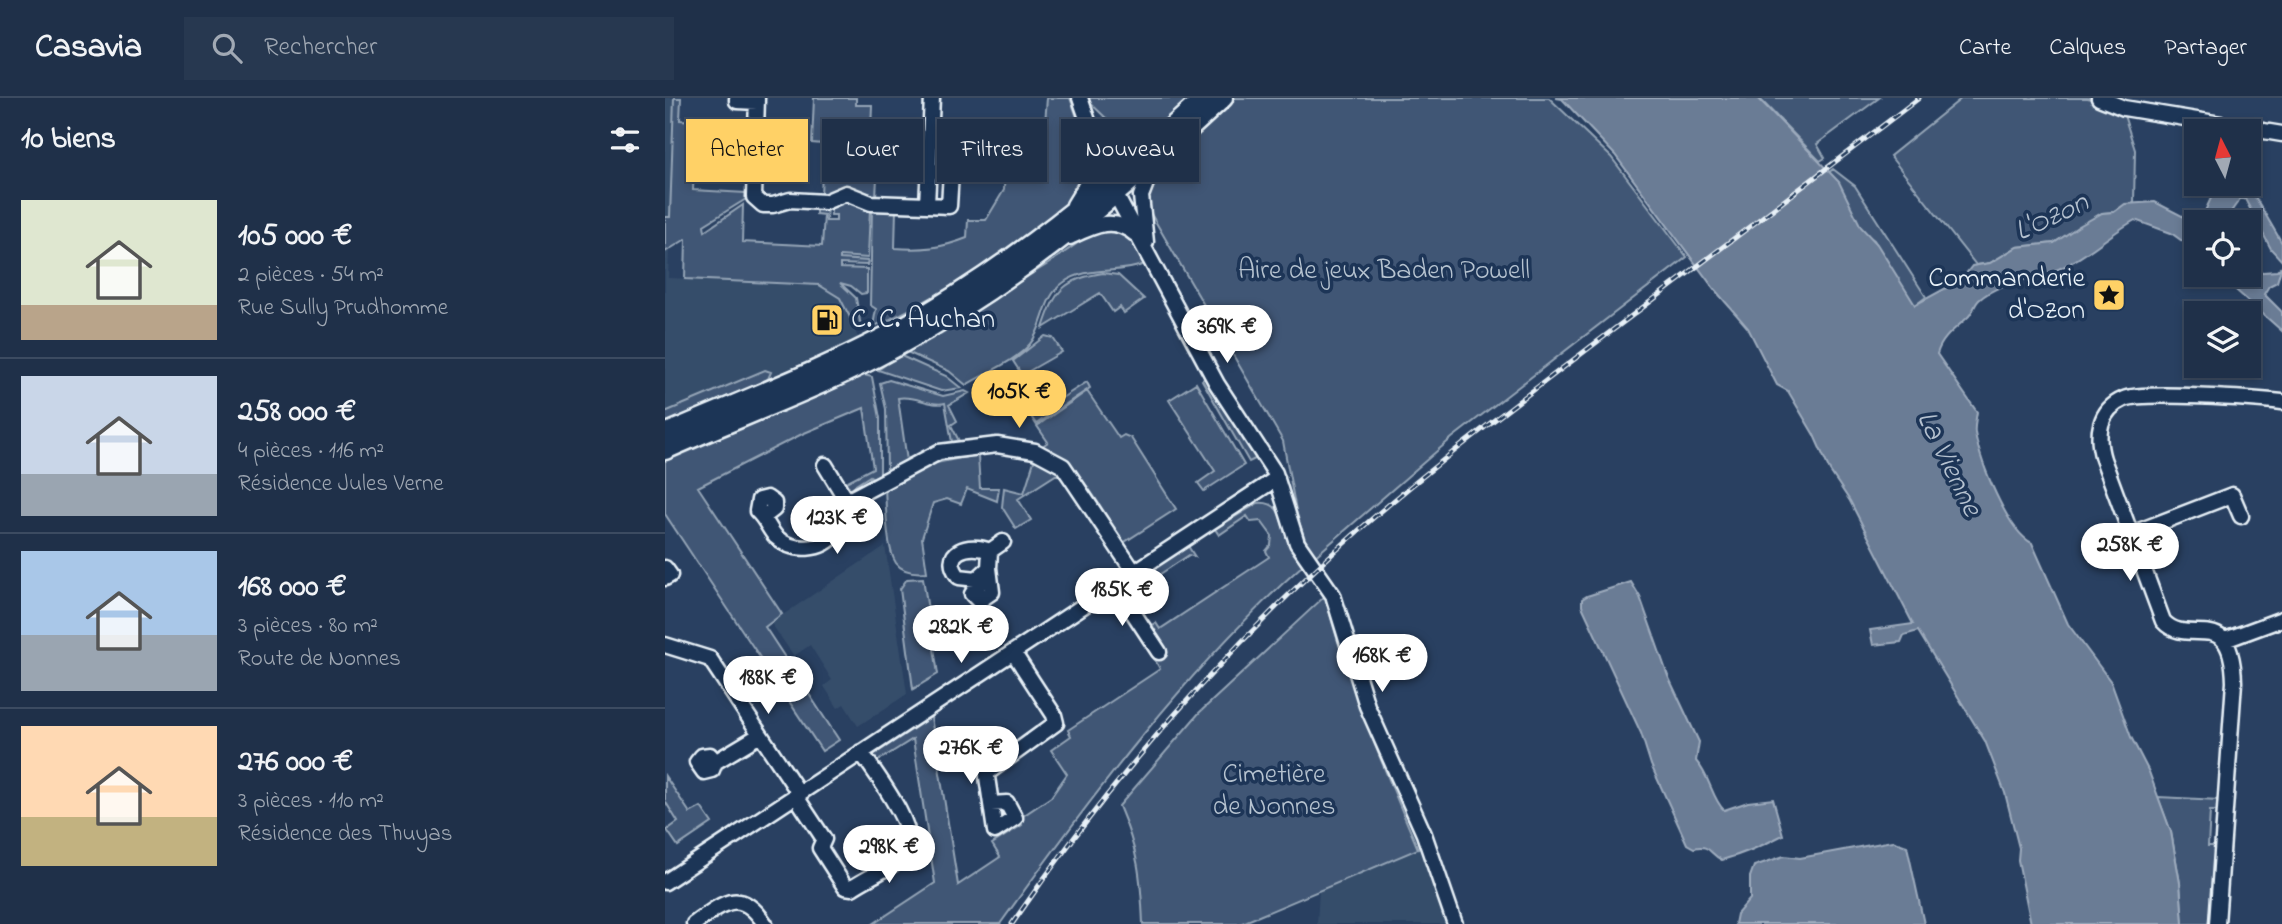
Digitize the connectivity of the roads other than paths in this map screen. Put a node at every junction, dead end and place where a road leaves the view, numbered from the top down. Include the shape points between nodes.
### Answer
1 (737, 98) edge
2 (932, 98) edge
3 (1080, 98) edge
4 (1205, 98) edge
5 (1223, 98) edge
6 (2099, 98) edge
7 (757, 100) edge
8 (1087, 119) edge
9 (1182, 119) edge
10 (1199, 121) edge
11 (2282, 134) edge
12 (928, 170) junction
13 (1086, 182) edge
14 (1116, 182) edge
15 (1116, 182) edge
16 (1120, 182) edge
17 (1122, 182) edge
18 (1145, 182) edge
19 (1117, 185) junction
20 (927, 205) junction
21 (1141, 239) junction
22 (1061, 242) junction
23 (1034, 243) junction
24 (2282, 402) edge
25 (665, 434) edge
26 (665, 450) edge
27 (825, 465) dead end
28 (1277, 478) junction
29 (847, 501) junction
30 (765, 516) dead end
31 (2241, 516) dead end
32 (2131, 534) junction
33 (1003, 542) dead end
34 (990, 551) junction
35 (665, 568) edge
36 (1134, 572) junction
37 (665, 578) edge
38 (1115, 585) junction
39 (2282, 619) edge
40 (2225, 640) junction
41 (665, 645) edge
42 (1013, 652) junction
43 (1159, 652) dead end
44 (760, 735) junction
45 (861, 752) junction
46 (715, 762) dead end
47 (797, 794) junction
48 (991, 804) dead end
49 (665, 882) edge
50 (694, 924) edge
51 (765, 924) edge
52 (1455, 924) edge
53 (2217, 924) edge

1 - 7 street
2 - 12 street
3 - 8 street
4 - 9 main road
5 - 10 main road
6 - 11 street via 2137,111
7 - 20 street via 754,197 762,205 790,200 825,202 846,193 871,203
12 - 20 street
12 - 20 street via 951,172 951,183 949,206
13 - 23 street via 1084,191
14 - 19 street
15 - 19 street
16 - 19 main road
17 - 19 main road
18 - 21 street
19 - 21 street
19 - 22 main road
19 - 23 main road
21 - 22 street via 1122,225 1107,223
21 - 28 street via 1217,384
22 - 26 main road via 895,347
23 - 25 main road via 894,332
24 - 32 street via 2132,396 2115,404 2103,419 2099,445
27 - 29 street
28 - 36 street
28 - 52 street via 1297,543 1333,596 1367,706 1424,834
29 - 30 street via 837,531 813,547 785,544 772,532
29 - 36 street via 939,452 997,445 1035,452 1063,466
31 - 32 street via 2232,495
32 - 40 street via 2163,621 2175,629 2204,631
33 - 34 street
34 - 34 street via 989,568 980,586 953,570 960,549 970,545
35 - 37 street via 670,575
36 - 38 street
38 - 42 street
38 - 43 street
39 - 40 street
40 - 53 street via 2234,682
41 - 44 street via 710,659
42 - 45 street
42 - 48 street via 1055,723 987,773
44 - 46 street
44 - 47 street
45 - 47 street
45 - 47 street via 908,826 910,844 905,853 852,888 845,887 820,848 824,839
47 - 49 street
50 - 51 street via 737,900 750,904

